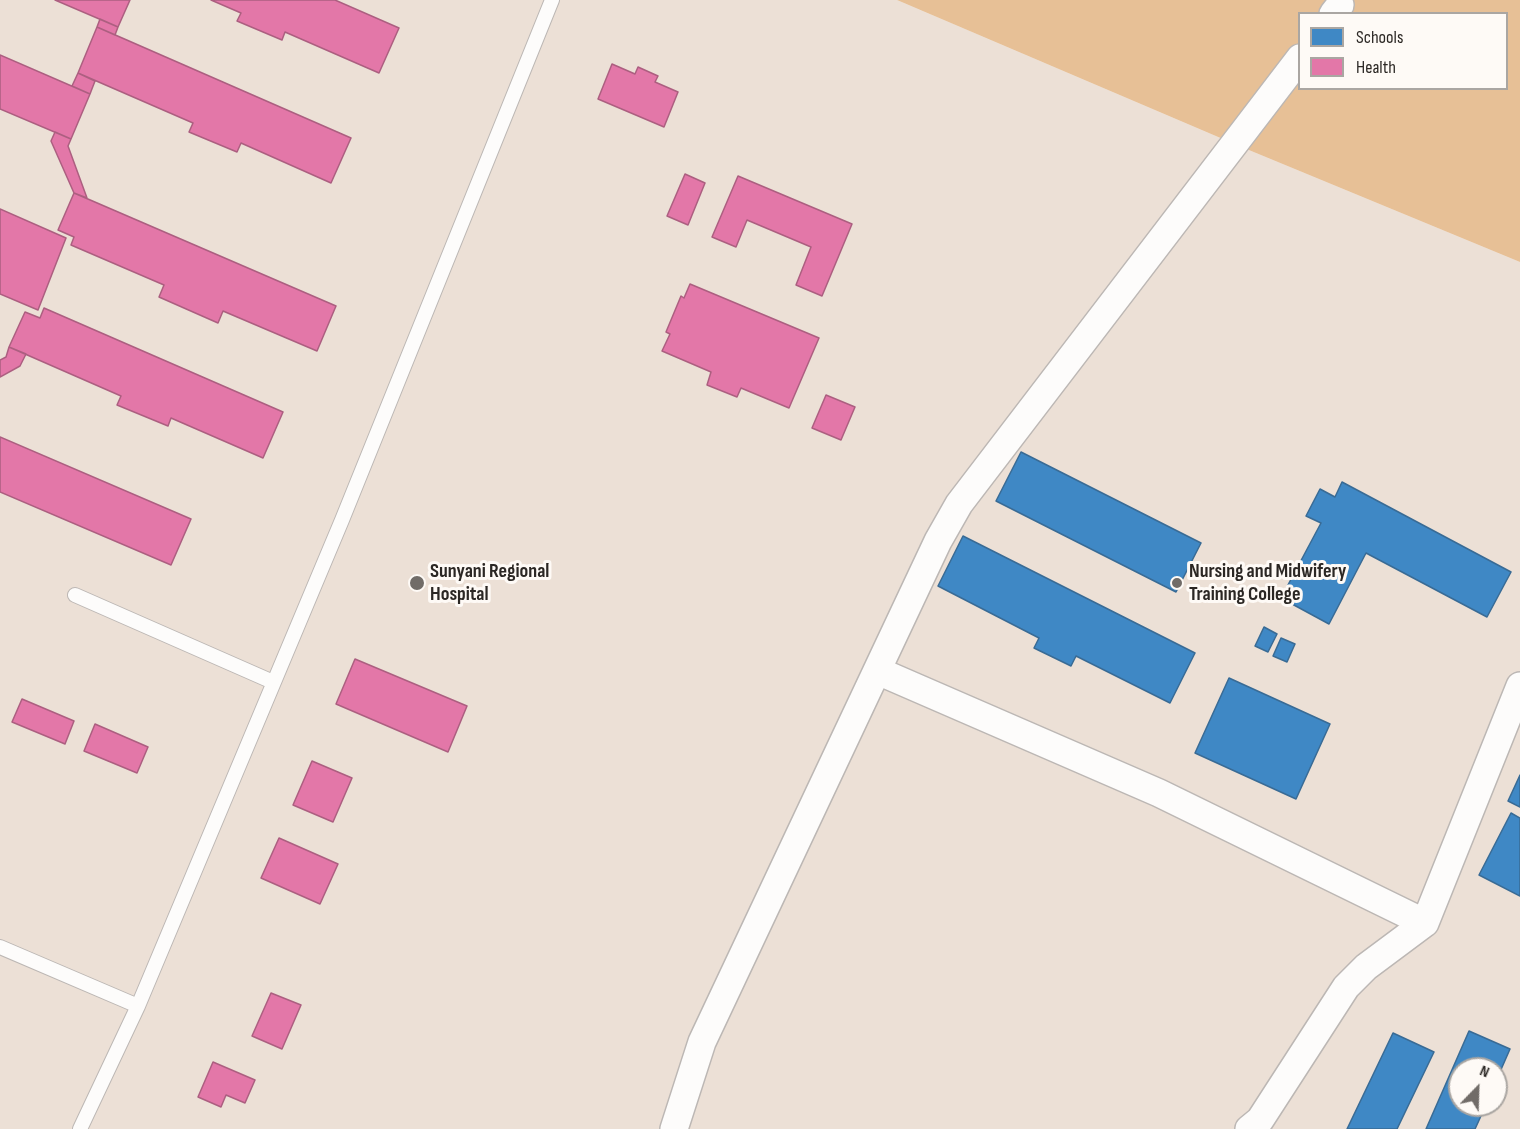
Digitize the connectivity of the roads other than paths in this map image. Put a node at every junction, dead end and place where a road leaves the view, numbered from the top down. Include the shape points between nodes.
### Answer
1 (552, 0) edge
2 (1298, 59) edge
3 (75, 595) dead end
4 (878, 670) junction
5 (273, 682) junction
6 (1520, 686) edge
7 (1425, 923) junction
8 (0, 947) edge
9 (138, 1006) junction
10 (80, 1129) edge
11 (674, 1129) edge
12 (1249, 1129) edge

1 - 5 lane
2 - 4 street via 959,504
3 - 5 lane
4 - 7 street via 1159,793
4 - 11 street via 702,1042
5 - 9 lane
6 - 7 street
7 - 12 street via 1346,987 1260,1120
8 - 9 lane
9 - 10 lane

